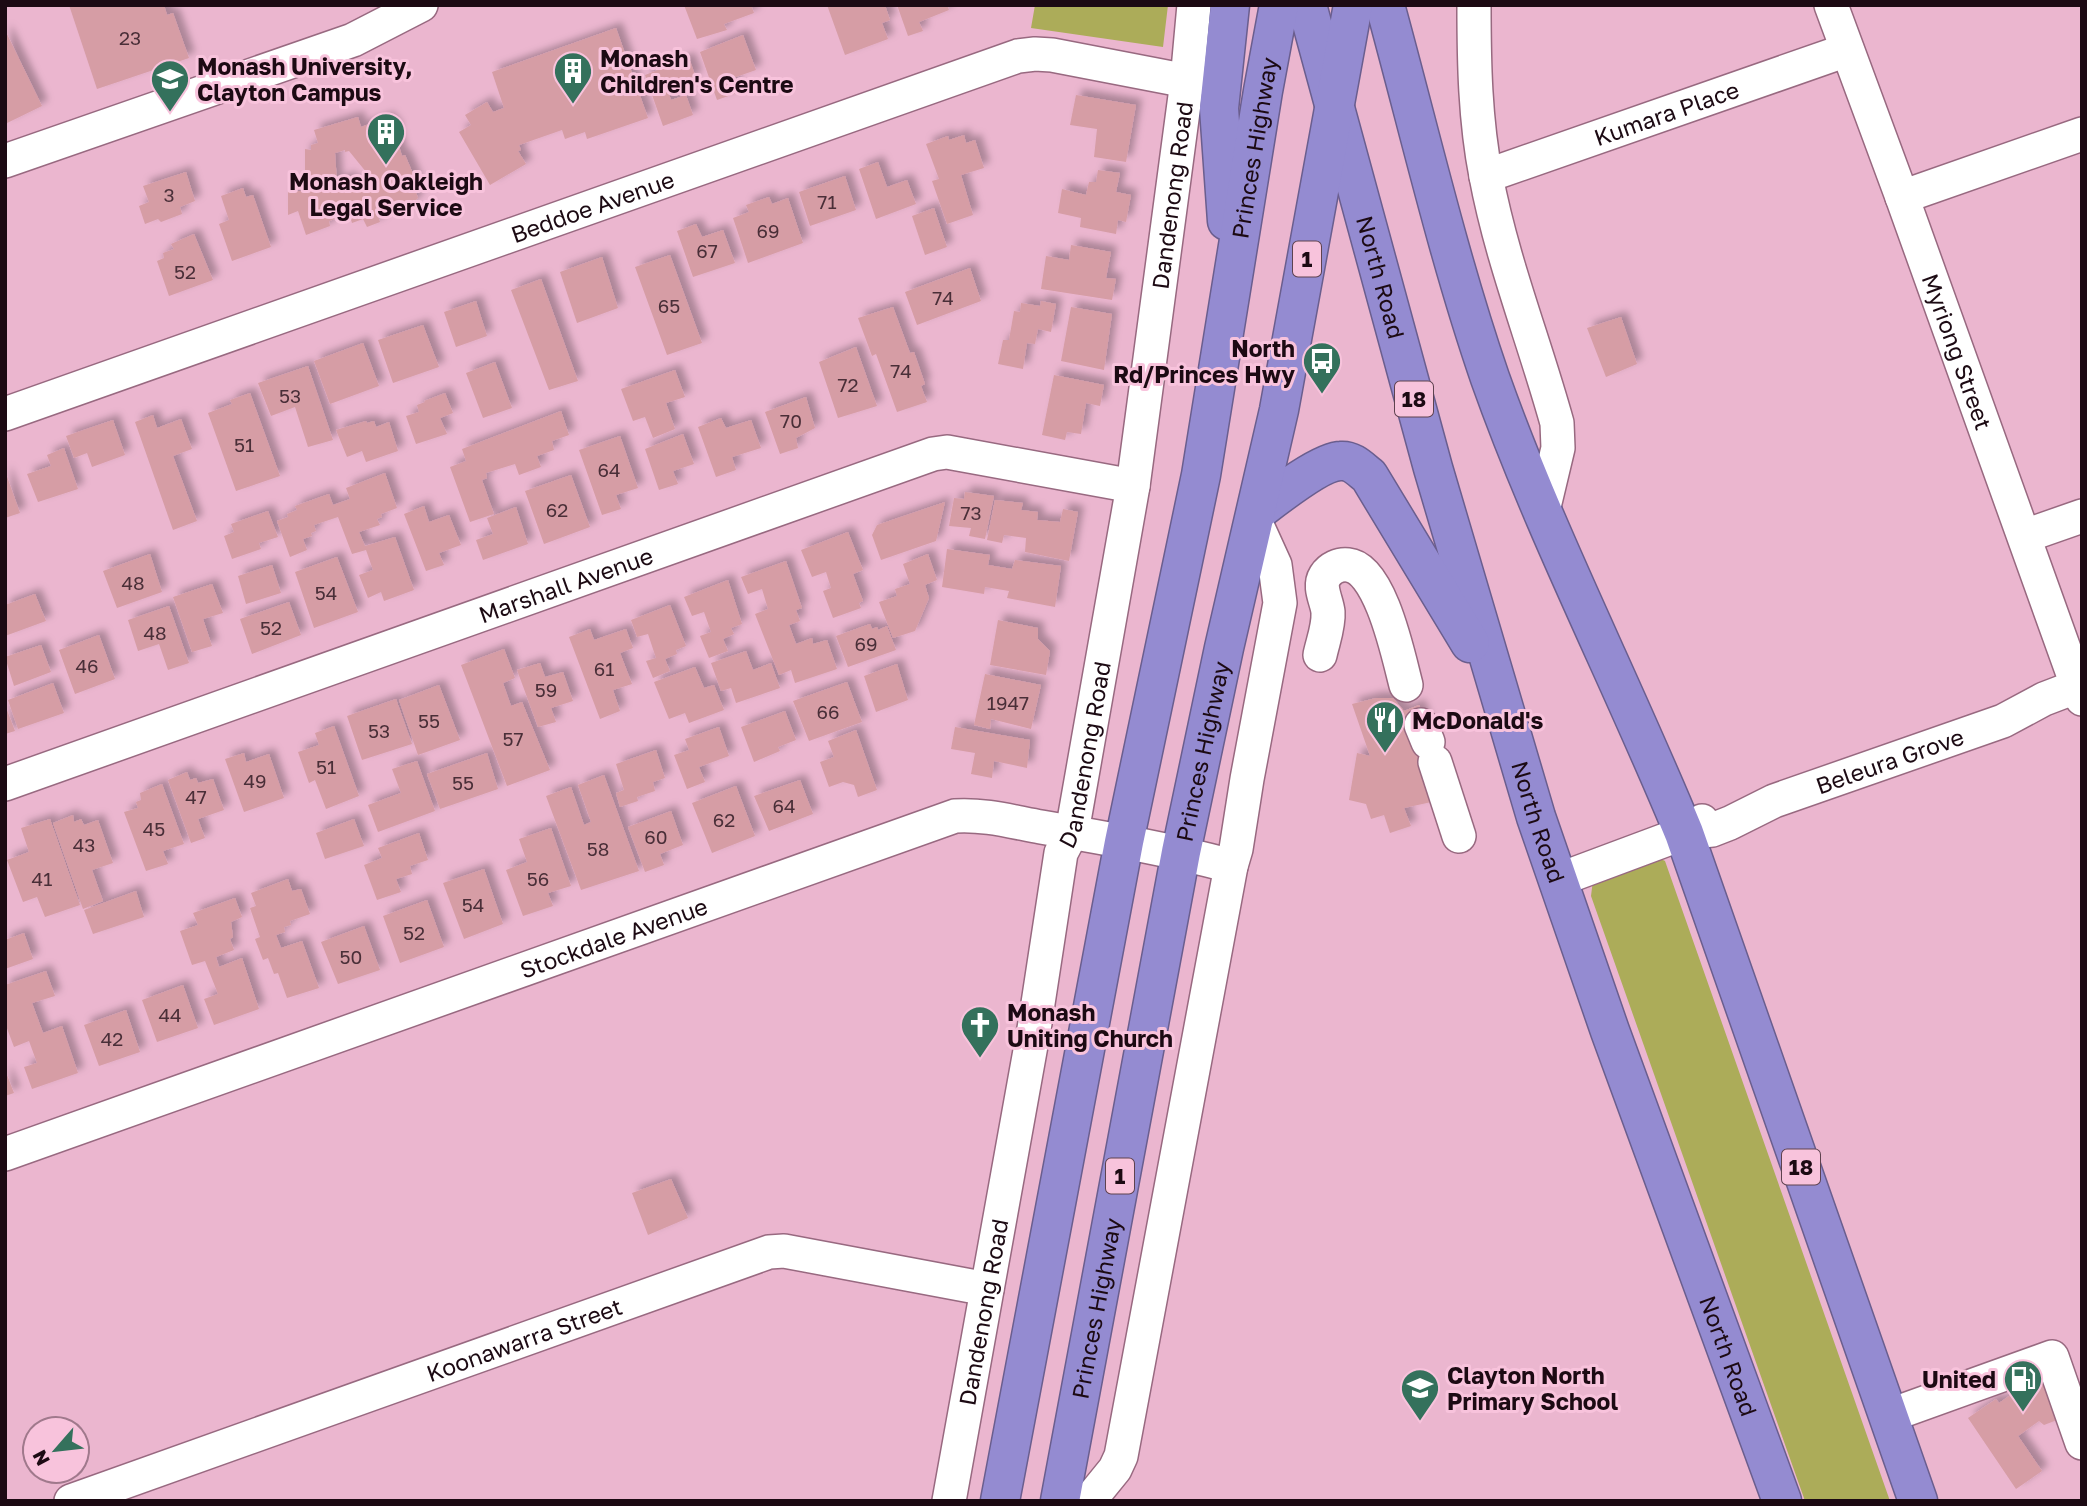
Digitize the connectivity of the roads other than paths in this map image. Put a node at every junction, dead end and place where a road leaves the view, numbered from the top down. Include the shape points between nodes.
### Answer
1 (1194, 5) edge
2 (1230, 5) edge
3 (1279, 5) edge
4 (1307, 5) edge
5 (1353, 5) edge
6 (1385, 5) edge
7 (1405, 5) edge
8 (1474, 5) edge
9 (1831, 5) edge
10 (415, 8) edge
11 (1397, 49) junction
12 (1847, 50) junction
13 (1187, 80) junction
14 (1334, 107) junction
15 (2082, 134) edge
16 (5, 161) edge
17 (1486, 176) junction
18 (1902, 197) junction
19 (1231, 290) junction
20 (5, 414) edge
21 (1133, 486) junction
22 (1543, 511) junction
23 (1255, 516) junction
24 (2082, 516) edge
25 (2025, 536) junction
26 (1320, 654) dead end
27 (1498, 690) junction
28 (2080, 696) edge
29 (5, 784) edge
30 (1072, 832) junction
31 (1684, 833) junction
32 (1459, 836) dead end
33 (1124, 842) junction
34 (1181, 852) junction
35 (1231, 866) junction
36 (1558, 880) junction
37 (5, 1154) edge
38 (987, 1289) junction
39 (1888, 1416) junction
40 (2082, 1443) edge
41 (71, 1501) edge
42 (949, 1501) edge
43 (1000, 1501) edge
44 (1060, 1501) edge
45 (1089, 1501) edge
46 (1782, 1501) edge
47 (1918, 1501) edge

1 - 13 street, Dandenong Road
2 - 19 highway via 1220,108
3 - 19 highway, Princes Highway
4 - 14 highway, North Road / 18
5 - 14 highway, Princes Highway / 1
6 - 11 highway, 18
7 - 11 highway
8 - 17 street via 1478,116
9 - 12 street, Myriong Street
10 - 16 street via 353,40
11 - 22 highway, 18 via 1472,321
12 - 17 street, Kumara Place
12 - 18 street, Myriong Street
13 - 20 street, Beddoe Avenue via 1052,55 1018,56
13 - 21 street, Dandenong Road
14 - 23 highway, Princes Highway / 1 via 1282,397
14 - 27 highway, North Road / 18
15 - 18 street
17 - 22 street via 1507,263 1557,423 1558,448
18 - 25 street, Myriong Street
19 - 33 highway via 1190,532
21 - 29 street, Marshall Avenue via 947,452 933,454
21 - 30 street, Dandenong Road
22 - 31 highway, 18
23 - 27 highway via 1285,490 1328,464 1352,463 1369,476
23 - 34 highway, Princes Highway / 1
23 - 35 street via 1275,565 1280,603
24 - 25 street
25 - 28 street, Myriong Street
26 - 32 street via 1328,612 1322,585 1325,576 1342,564 1353,565 1361,570 1367,615 1421,724
27 - 36 highway, North Road / 18
28 - 31 street, Beleura Grove via 2049,712 2003,721 1774,801 1725,810
30 - 33 street, Stockdale Avenue
30 - 37 street, Stockdale Avenue via 956,816
30 - 38 street, Dandenong Road via 1061,853
31 - 36 street, Beleura Grove
31 - 39 highway, 18
33 - 34 street, Stockdale Avenue
33 - 43 highway
34 - 35 street, Stockdale Avenue
34 - 44 highway, Princes Highway / 1
35 - 45 street via 1121,1456
36 - 46 highway, North Road / 18
38 - 41 street, Koonawarra Street via 769,1252
38 - 42 street, Dandenong Road
39 - 40 street via 2052,1357
39 - 47 highway, 18

